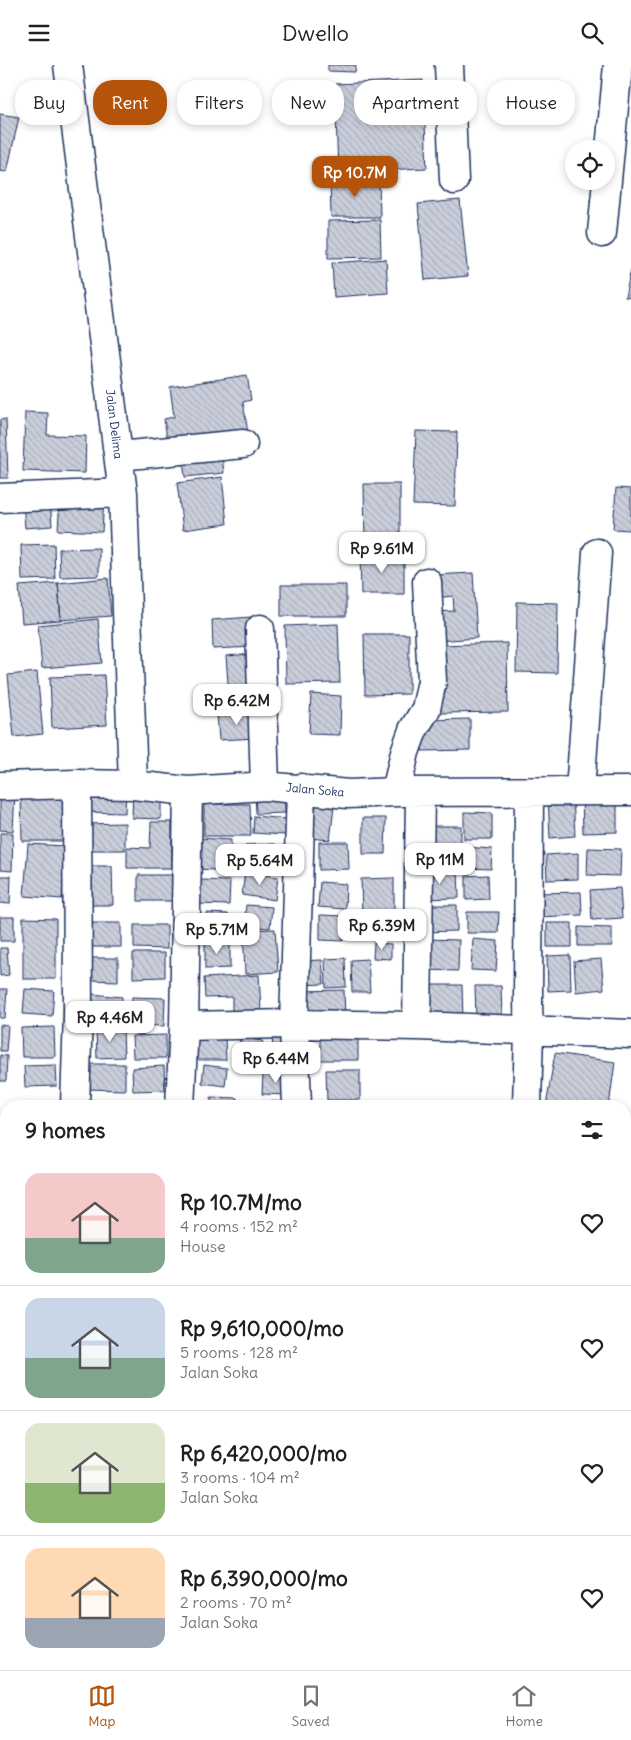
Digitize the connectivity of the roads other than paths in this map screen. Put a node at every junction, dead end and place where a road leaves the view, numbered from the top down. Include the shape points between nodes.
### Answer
1 (68, 65) edge
2 (449, 65) edge
3 (618, 65) edge
4 (454, 180) dead end
5 (602, 233) dead end
6 (243, 443) dead end
7 (118, 456) junction
8 (123, 493) junction
9 (0, 498) edge
10 (597, 553) dead end
11 (427, 582) dead end
12 (260, 629) dead end
13 (77, 784) junction
14 (133, 785) junction
15 (0, 786) edge
16 (265, 786) junction
17 (302, 788) junction
18 (188, 791) junction
19 (580, 791) junction
20 (631, 791) edge
21 (408, 792) junction
22 (529, 793) junction
23 (294, 1024) junction
24 (184, 1026) junction
25 (417, 1026) junction
26 (530, 1031) junction
27 (631, 1034) edge
28 (74, 1100) edge
29 (180, 1100) edge
30 (297, 1100) edge
31 (527, 1100) edge

1 - 7 street, Jalan Delima
2 - 4 street
3 - 5 street
6 - 7 street
7 - 8 street, Jalan Delima
8 - 9 street
8 - 14 street, Jalan Delima
10 - 19 street
11 - 21 street via 432,681 426,709 405,752
12 - 16 street
13 - 14 street, Jalan Soka
13 - 15 street, Jalan Soka
13 - 28 street via 78,1013
14 - 18 street, Jalan Soka
16 - 17 street, Jalan Soka
16 - 18 street, Jalan Soka
17 - 21 street, Jalan Soka via 348,794
17 - 23 street
18 - 24 street
19 - 20 street, Jalan Soka
19 - 22 street, Jalan Soka
21 - 22 street, Jalan Soka
21 - 25 street
22 - 26 street
23 - 24 street
23 - 25 street
23 - 30 street
24 - 29 street
25 - 26 street
26 - 27 street
26 - 31 street

